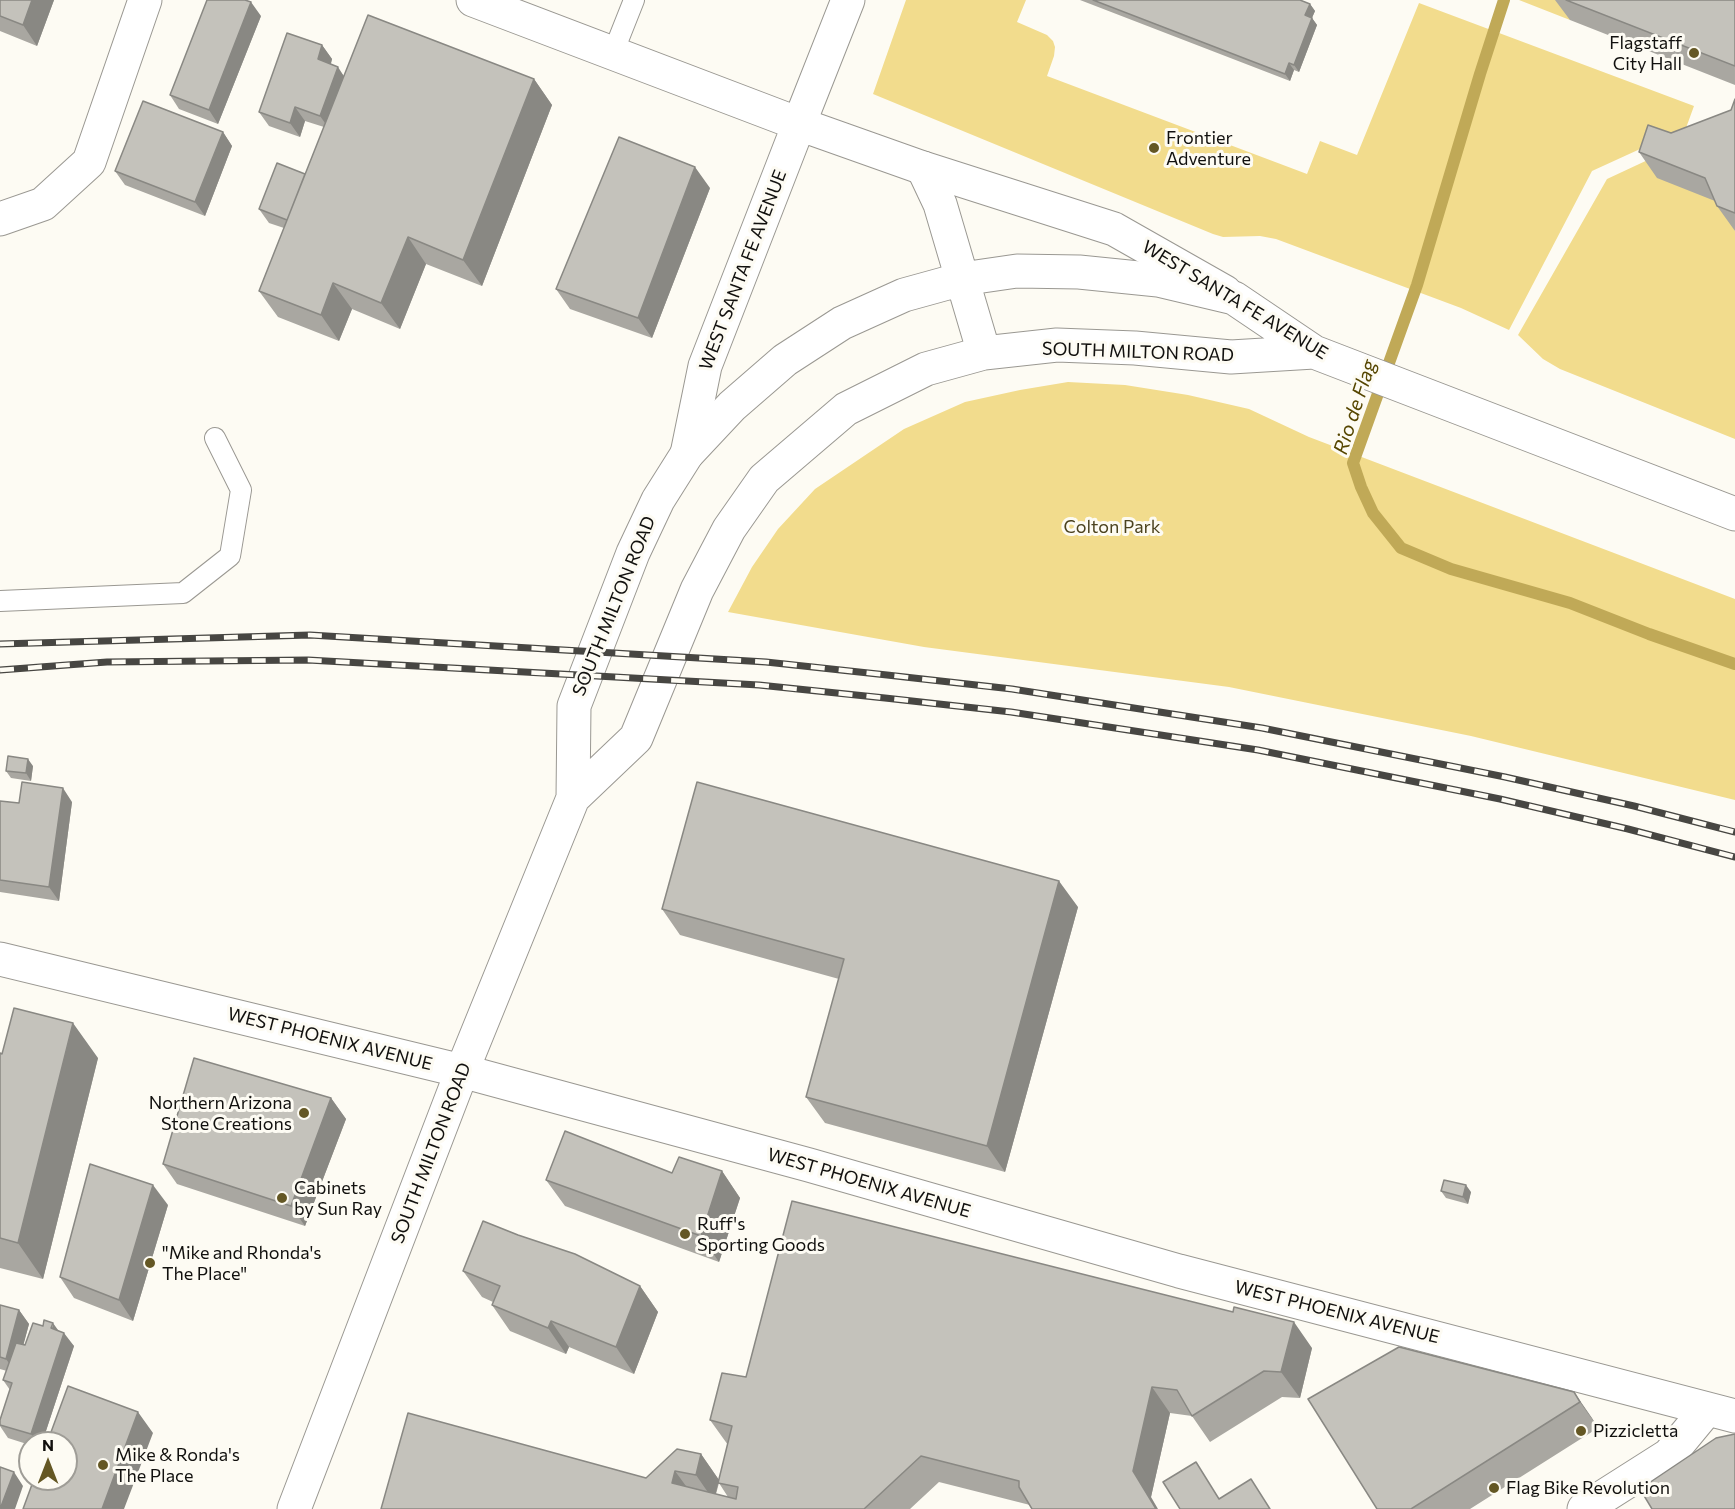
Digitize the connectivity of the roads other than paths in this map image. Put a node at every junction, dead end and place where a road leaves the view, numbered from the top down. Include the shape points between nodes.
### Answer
1 (145, 0) edge
2 (473, 0) edge
3 (634, 0) edge
4 (848, 0) edge
5 (613, 53) junction
6 (799, 124) junction
7 (923, 168) junction
8 (0, 219) edge
9 (962, 279) junction
10 (1234, 298) junction
11 (984, 352) junction
12 (1314, 352) junction
13 (215, 438) dead end
14 (687, 454) junction
15 (1735, 514) edge
16 (0, 601) edge
17 (573, 798) junction
18 (0, 959) edge
19 (462, 1071) junction
20 (1721, 1412) edge
21 (294, 1509) edge
22 (1584, 1509) edge

1 - 8 street via 88,162 43,204
2 - 5 street, WEST SANTA FE AVENUE
3 - 5 lane
4 - 6 street
5 - 6 street, WEST SANTA FE AVENUE
6 - 7 street, WEST SANTA FE AVENUE
6 - 14 street, WEST SANTA FE AVENUE via 705,366
7 - 9 street via 940,204
7 - 10 street, WEST SANTA FE AVENUE via 1114,229
9 - 10 street, SOUTH MILTON ROAD via 1017,271 1079,272 1158,280
9 - 11 street
9 - 14 street, SOUTH MILTON ROAD via 904,295 833,329 767,375
10 - 12 street, WEST SANTA FE AVENUE
11 - 12 street, SOUTH MILTON ROAD via 1057,345 1231,357
11 - 17 street, SOUTH MILTON ROAD via 926,369 846,409 764,479 729,528 698,590 636,738
12 - 15 street, WEST SANTA FE AVENUE
13 - 16 lane via 241,490 230,556 183,593
14 - 17 street, SOUTH MILTON ROAD via 658,500 633,553 574,706
17 - 19 street, SOUTH MILTON ROAD
18 - 19 street, WEST PHOENIX AVENUE
19 - 20 street, WEST PHOENIX AVENUE via 1179,1271
19 - 21 street, SOUTH MILTON ROAD
20 - 22 street via 1670,1455

